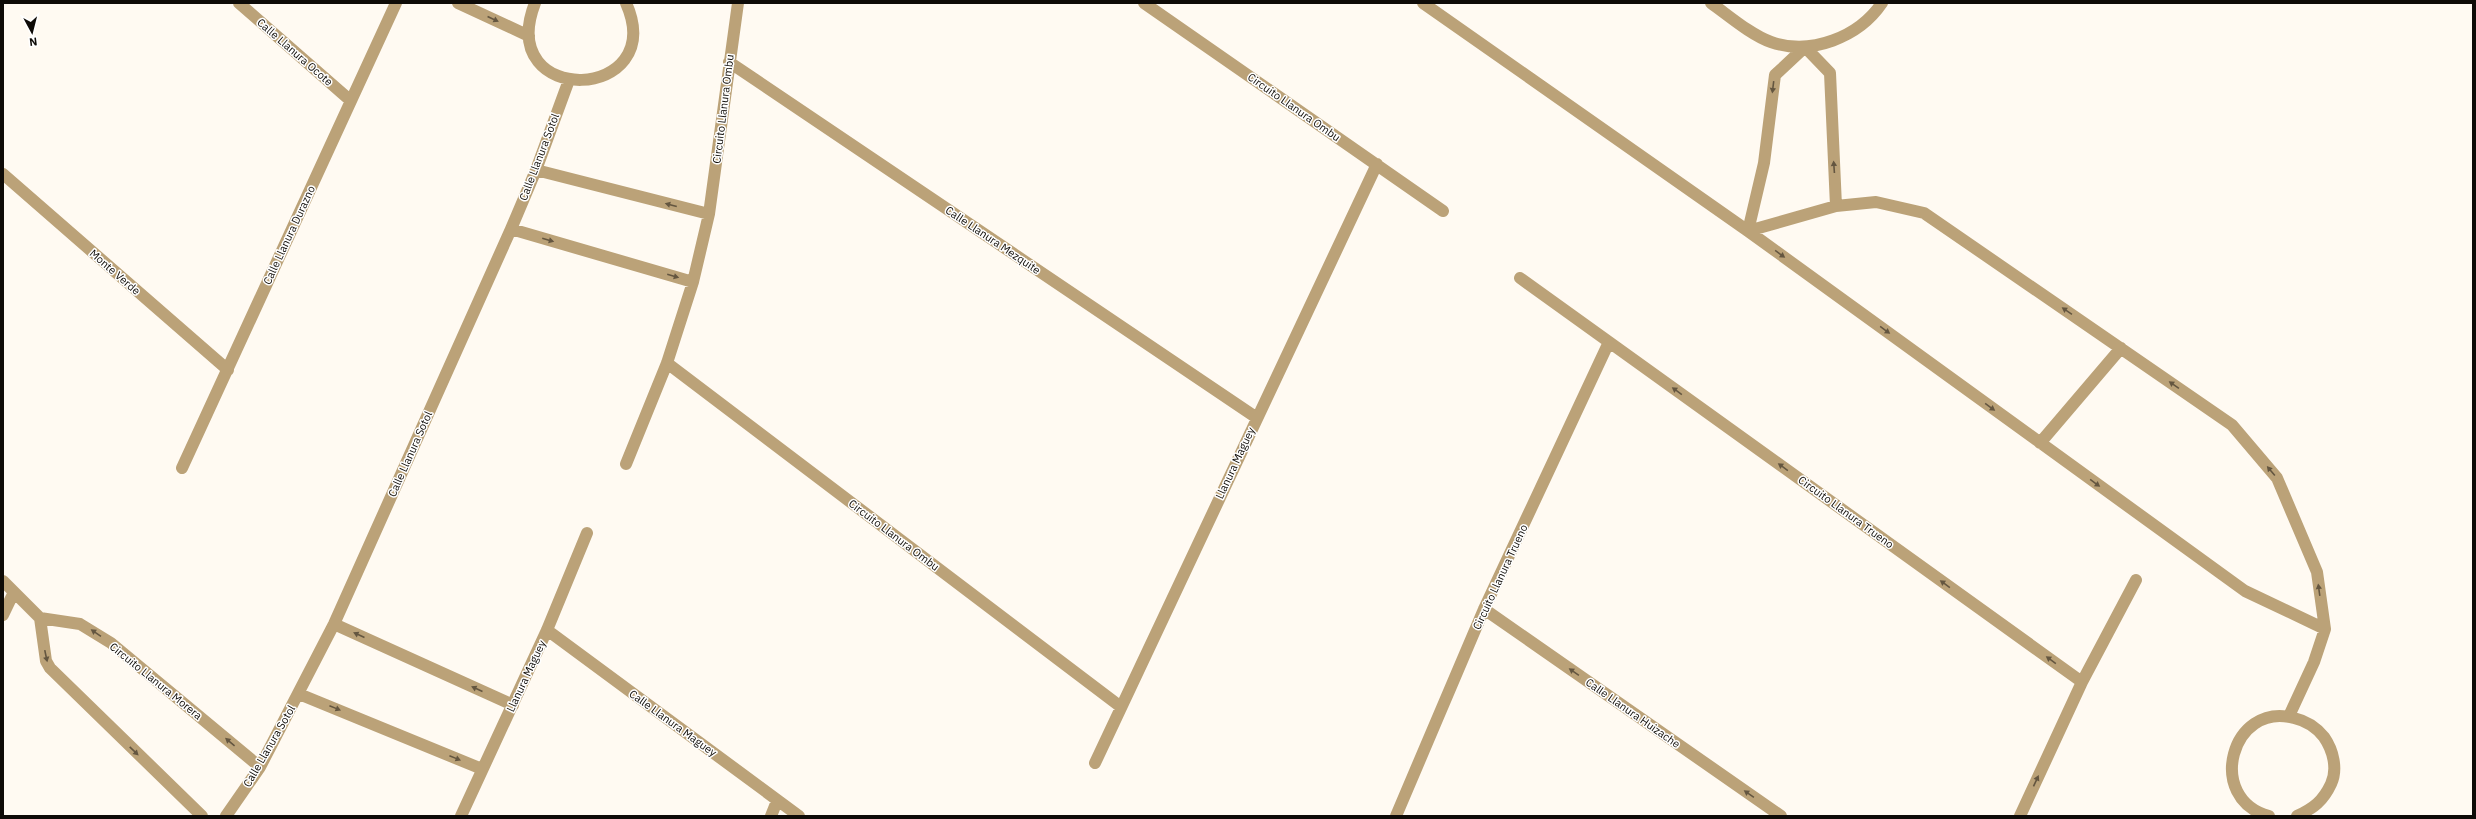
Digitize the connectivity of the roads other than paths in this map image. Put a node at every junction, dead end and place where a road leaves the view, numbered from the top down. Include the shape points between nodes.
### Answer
1 (239, 3) edge
2 (396, 3) edge
3 (458, 3) edge
4 (535, 3) edge
5 (626, 3) edge
6 (738, 3) edge
7 (1144, 3) edge
8 (1423, 3) edge
9 (1712, 3) edge
10 (1882, 3) edge
11 (529, 36) junction
12 (1805, 47) junction
13 (728, 62) junction
14 (569, 80) junction
15 (351, 101) junction
16 (1377, 164) junction
17 (536, 170) junction
18 (3, 174) edge
19 (1836, 206) junction
20 (1443, 211) dead end
21 (709, 214) junction
22 (511, 229) junction
23 (1748, 231) junction
24 (1520, 278) dead end
25 (693, 282) junction
26 (1610, 342) junction
27 (2121, 348) junction
28 (666, 363) junction
29 (228, 370) junction
30 (1257, 418) junction
31 (2040, 443) junction
32 (626, 464) dead end
33 (182, 468) dead end
34 (587, 533) dead end
35 (2136, 580) dead end
36 (3, 581) edge
37 (14, 592) junction
38 (1484, 610) junction
39 (3, 615) edge
40 (40, 618) junction
41 (334, 624) junction
42 (2325, 628) junction
43 (547, 630) junction
44 (2082, 682) junction
45 (299, 694) junction
46 (513, 705) junction
47 (1121, 707) junction
48 (2289, 716) junction
49 (1095, 764) dead end
50 (260, 766) junction
51 (482, 769) junction
52 (777, 800) junction
53 (2264, 815) edge
54 (202, 816) edge
55 (226, 816) edge
56 (461, 816) edge
57 (771, 816) edge
58 (799, 816) edge
59 (1396, 816) edge
60 (1782, 816) edge
61 (2020, 816) edge
62 (2297, 816) edge

1 - 15 street, Calle Llanura Ocote
2 - 15 street, Calle Llanura Durazno
3 -> 11 street
4 - 11 street via 529,19
5 - 14 street via 632,17 633,35 628,51 618,66 604,76 586,81
6 - 13 street, Circuito Llanura Ombu
7 - 16 street, Circuito Llanura Ombu
8 - 23 street
9 - 12 street via 1771,42
10 - 12 street via 1874,15 1845,37
11 - 14 street via 533,51 542,65 554,74
19 -> 12 street via 1830,73
12 -> 23 street via 1775,75 1764,163
13 - 21 street, Circuito Llanura Ombu
13 - 30 street, Calle Llanura Mezquite
14 - 17 street, Calle Llanura Sotol
15 - 29 street, Calle Llanura Durazno
16 - 20 street, Circuito Llanura Ombu
16 - 30 street, Llanura Maguey
21 -> 17 street
17 - 22 street, Calle Llanura Sotol
18 - 29 street, Monte Verde
19 - 23 street
27 -> 19 street via 1924,213 1876,202
21 - 25 street, Circuito Llanura Ombu
22 -> 25 street
22 - 41 street, Calle Llanura Sotol
23 -> 31 street
24 - 26 street, Circuito Llanura Trueno
25 - 28 street, Circuito Llanura Ombu
26 - 38 street, Circuito Llanura Trueno
44 -> 26 street, Circuito Llanura Trueno
27 - 31 street
42 -> 27 street via 2317,572 2277,478 2232,425
28 - 32 street, Circuito Llanura Ombu
28 - 47 street, Circuito Llanura Ombu
29 - 33 street, Calle Llanura Durazno
30 - 47 street, Llanura Maguey
31 -> 42 street via 2245,591
34 - 43 street, Llanura Maguey
35 - 44 street
36 - 37 street
37 - 39 street
37 - 40 street
38 - 59 street, Circuito Llanura Trueno
60 -> 38 street, Calle Llanura Huizache
50 -> 40 street, Circuito Llanura Morera via 93,631 80,624
40 -> 54 street via 46,660 50,668
41 - 45 street, Calle Llanura Sotol
46 -> 41 street
42 - 48 street via 2314,662
43 - 46 street, Llanura Maguey
43 - 52 street, Calle Llanura Maguey
61 -> 44 street
45 - 50 street, Calle Llanura Sotol
45 -> 51 street
46 - 51 street, Llanura Maguey
47 - 49 street, Llanura Maguey
48 - 53 street via 2273,716 2258,722 2245,732 2236,746 2232,778 2238,793 2248,805
48 - 62 street via 2306,721 2320,732 2330,746 2334,764 2332,781 2325,797 2312,809
50 - 55 street, Calle Llanura Sotol
51 - 56 street, Llanura Maguey
52 - 57 street
52 - 58 street, Calle Llanura Maguey

